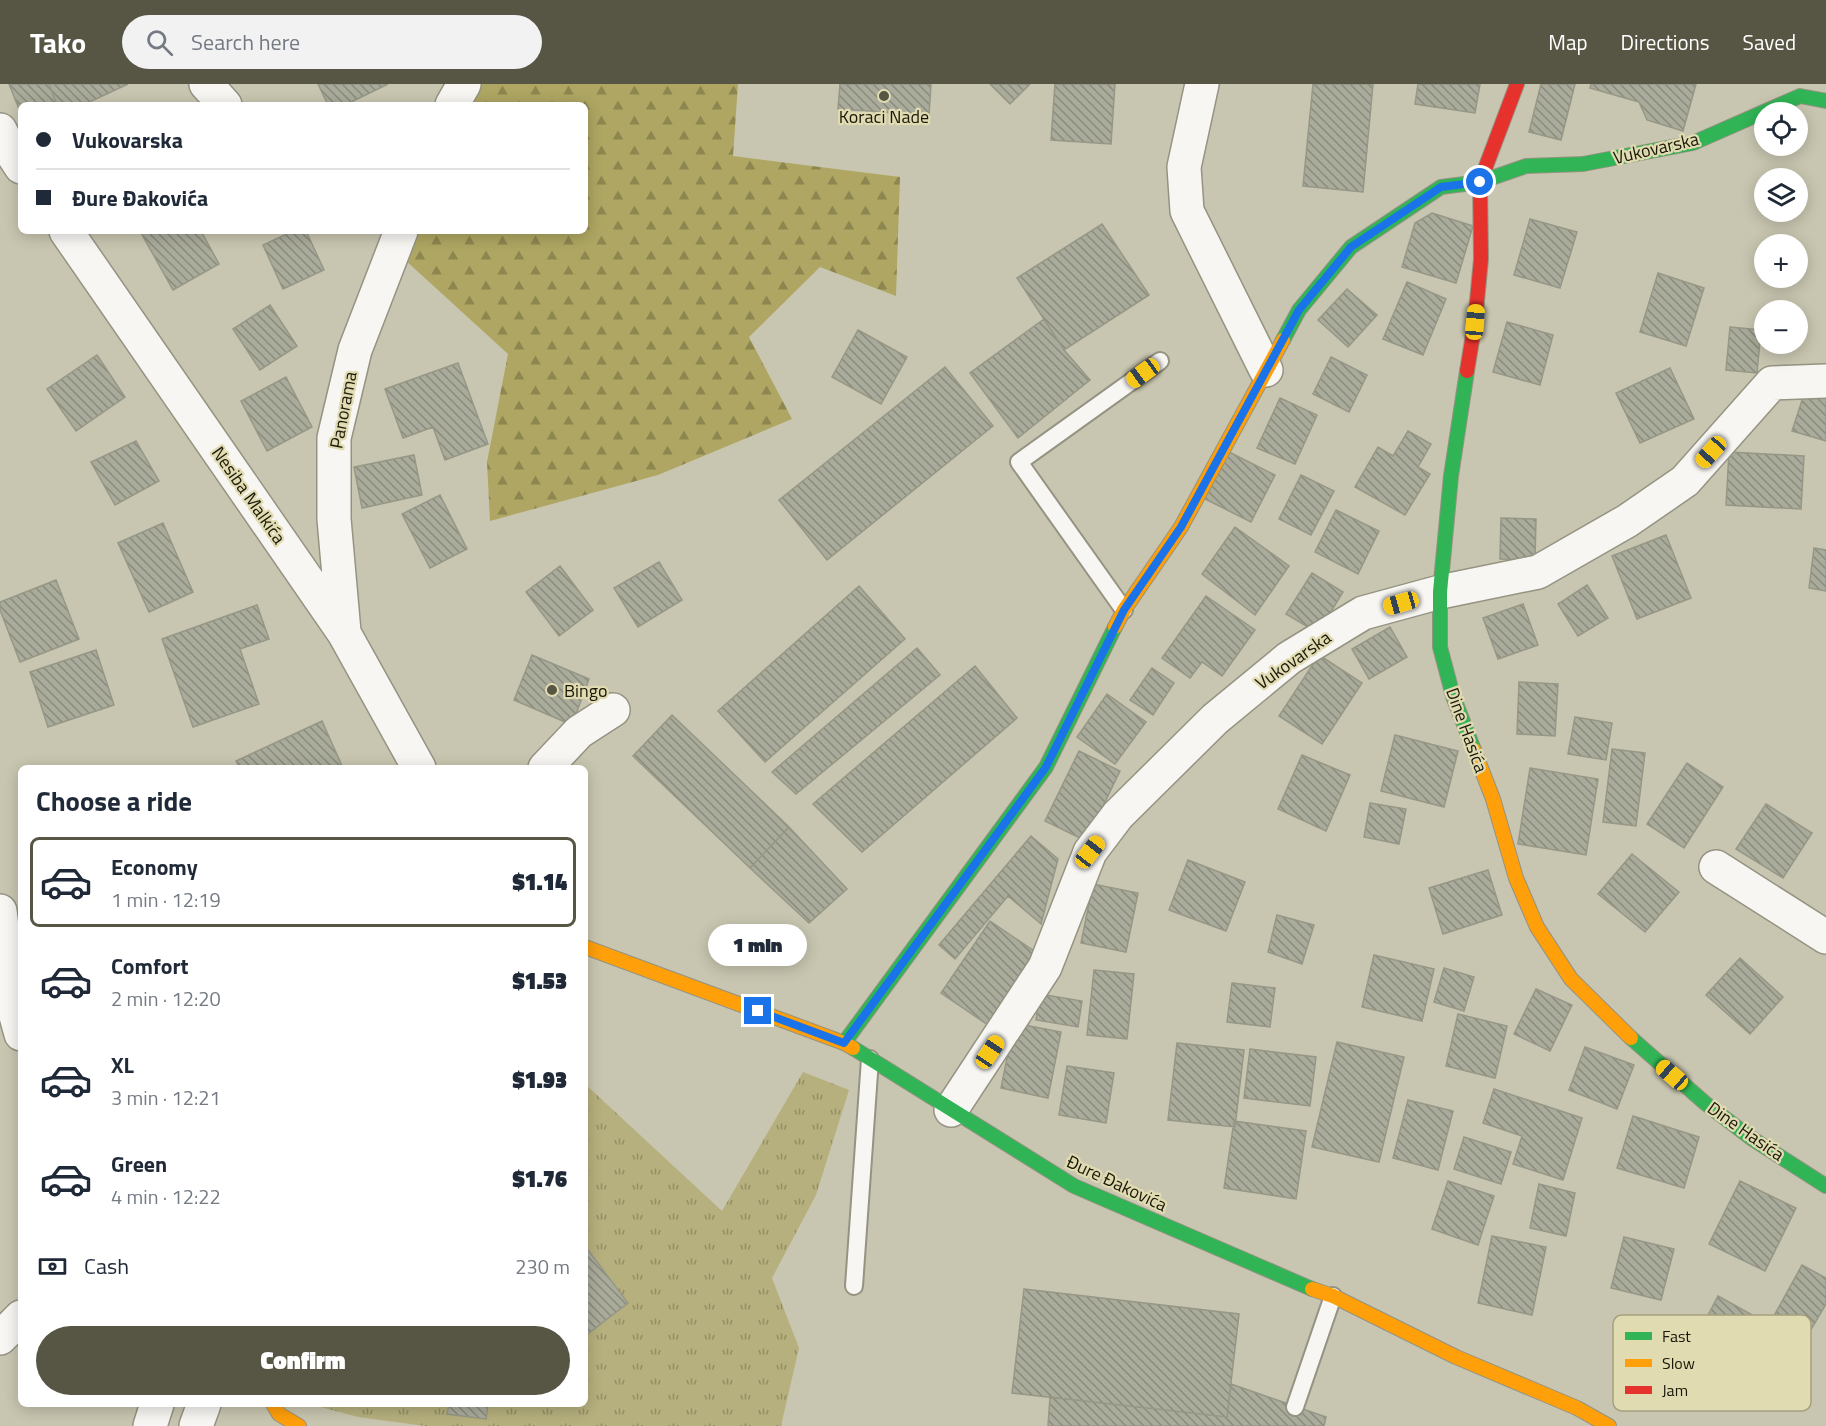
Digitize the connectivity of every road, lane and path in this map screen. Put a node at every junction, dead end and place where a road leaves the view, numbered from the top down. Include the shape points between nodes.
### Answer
1 (206, 84) edge
2 (464, 84) edge
3 (1202, 84) edge
4 (1517, 84) edge
5 (1826, 101) edge
6 (222, 102) edge
7 (454, 102) edge
8 (1480, 182) junction
9 (68, 234) edge
10 (400, 234) edge
11 (1161, 361) dead end
12 (1266, 370) junction
13 (1826, 381) edge
14 (1440, 592) junction
15 (1124, 610) junction
16 (344, 633) junction
17 (613, 710) dead end
18 (417, 765) edge
19 (548, 765) edge
20 (1716, 867) dead end
21 (0, 911) edge
22 (1826, 937) edge
23 (588, 948) edge
24 (18, 1023) edge
25 (844, 1043) junction
26 (870, 1059) junction
27 (951, 1110) junction
28 (1826, 1186) edge
29 (855, 1286) dead end
30 (1333, 1296) junction
31 (18, 1320) edge
32 (0, 1338) edge
33 (157, 1407) edge
34 (203, 1407) edge
35 (275, 1407) edge
36 (1295, 1407) dead end
37 (150, 1426) edge
38 (196, 1426) edge
39 (299, 1426) edge
40 (1609, 1426) edge

1 - 6 street
2 - 7 street
3 - 12 street via 1184,167 1187,211
4 - 8 street
5 - 8 street, Vukovarska via 1800,96 1693,142 1583,164 1526,166
8 - 12 street, Vukovarska via 1441,187 1351,247 1299,310
8 - 14 street via 1481,259 1476,311 1451,476
9 - 16 street, Nesiba Malkića
10 - 16 street, Panorama via 355,350 334,438 334,519
11 - 15 lane via 1019,462
12 - 15 street, Vukovarska via 1181,527
13 - 14 street via 1772,383 1685,482 1538,572
14 - 27 street, Vukovarska via 1363,613 1289,658 1215,719 1118,815 1090,852 1045,967
14 - 28 street, Dine Hasića via 1440,647 1453,696 1537,927 1571,979 1623,1032 1705,1103
15 - 25 street, Vukovarska via 1046,767
16 - 18 street, Nesiba Malkića
17 - 19 street via 579,732
20 - 22 street
21 - 24 street
23 - 25 street, Đure Đakovića
25 - 26 street, Đure Đakovića
26 - 27 street, Đure Đakovića
26 - 29 lane
27 - 30 street, Đure Đakovića via 1074,1186
30 - 36 lane
30 - 40 street, Đure Đakovića
31 - 32 street
33 - 37 street
34 - 38 street
35 - 39 street

